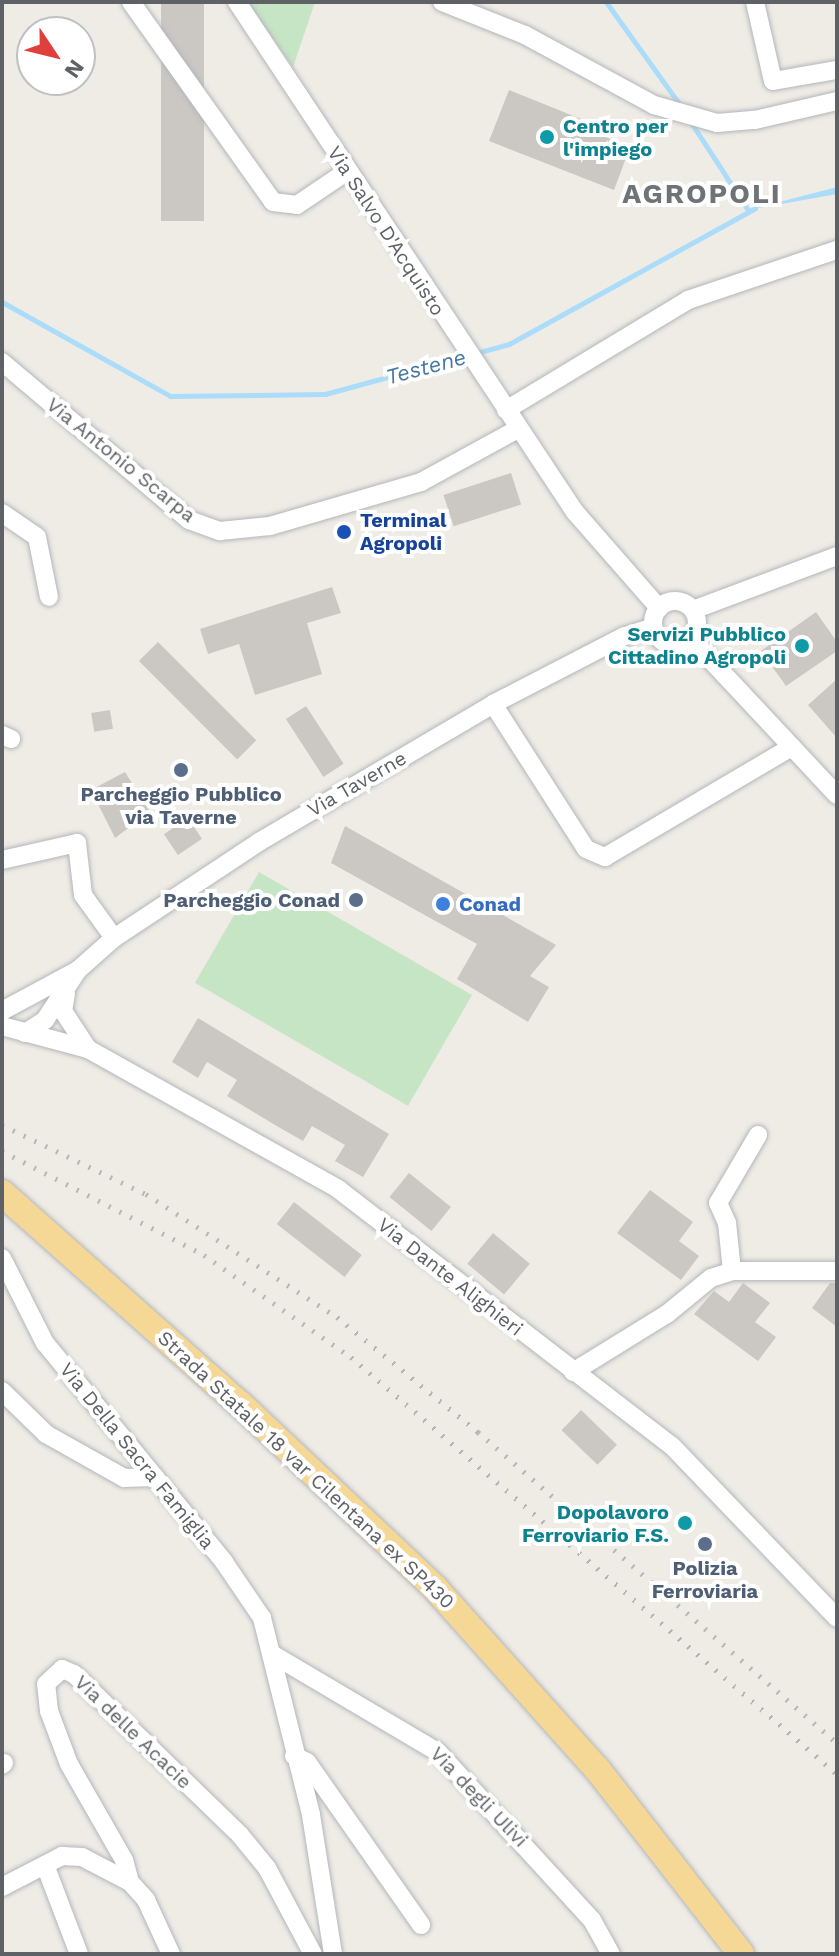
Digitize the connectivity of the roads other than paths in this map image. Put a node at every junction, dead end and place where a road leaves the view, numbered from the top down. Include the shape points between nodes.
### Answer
1 (131, 2) edge
2 (237, 2) edge
3 (442, 2) edge
4 (755, 2) edge
5 (837, 70) edge
6 (837, 101) edge
7 (346, 172) junction
8 (837, 250) edge
9 (2, 362) edge
10 (504, 407) junction
11 (518, 429) junction
12 (2, 513) edge
13 (837, 556) edge
14 (49, 597) dead end
15 (659, 608) junction
16 (693, 610) junction
17 (654, 627) junction
18 (690, 638) junction
19 (493, 704) junction
20 (792, 747) junction
21 (837, 795) edge
22 (2, 860) edge
23 (114, 938) junction
24 (78, 970) junction
25 (43, 988) junction
26 (66, 994) junction
27 (2, 1011) edge
28 (2, 1026) edge
29 (25, 1033) junction
30 (88, 1049) junction
31 (758, 1135) dead end
32 (2, 1193) edge
33 (2, 1258) edge
34 (732, 1271) junction
35 (837, 1271) edge
36 (573, 1372) junction
37 (2, 1391) edge
38 (155, 1477) junction
39 (837, 1618) edge
40 (272, 1654) junction
41 (294, 1756) junction
42 (45, 1865) junction
43 (130, 1882) junction
44 (2, 1887) edge
45 (421, 1925) dead end
46 (79, 1954) edge
47 (171, 1954) edge
48 (313, 1954) edge
49 (333, 1954) edge
50 (611, 1954) edge
51 (741, 1954) edge

1 - 7 street via 273,202 297,205
2 - 7 street, Via Salvo D'Acquisto
3 - 6 street via 525,35 654,105 717,123
4 - 5 street via 773,81
7 - 10 street, Via Salvo D'Acquisto
8 - 10 street via 688,300
9 - 11 street, Via Antonio Scarpa via 189,520 220,531 270,526 421,482
10 - 11 street, Via Salvo D'Acquisto
11 - 15 street, Via Salvo D'Acquisto via 575,512
12 - 14 street via 37,537
13 - 16 street
15 - 16 street via 677,600
15 - 17 street
16 - 18 street via 697,628
17 - 18 street via 665,643
17 - 19 street, Via Taverne via 625,636
18 - 20 street
19 - 20 street via 586,849 605,857
19 - 23 street, Via Taverne via 259,842
20 - 21 street
22 - 23 street via 77,843 83,895
23 - 24 street, Via Taverne
24 - 25 street, Via Taverne
24 - 26 street, Via Taverne
25 - 27 street, Via Taverne
25 - 29 street via 28,1009
26 - 29 street, Via Taverne via 45,1020
26 - 30 street via 63,1011
28 - 29 street, Via Dante Alighieri
29 - 30 street, Via Dante Alighieri
30 - 36 street, Via Dante Alighieri via 338,1189
31 - 34 street via 718,1203 727,1223
32 - 51 highway, Strada Statale 18 var Cilentana ex SP430 via 240,1404 436,1589 598,1770
33 - 38 street, Via Della Sacra Famiglia via 45,1343
34 - 35 street
34 - 36 street via 711,1278 667,1314
36 - 39 street, Via Dante Alighieri via 672,1446
37 - 38 street via 46,1434 124,1478
38 - 40 street, Via Della Sacra Famiglia via 262,1618
40 - 41 street, Via Della Sacra Famiglia
40 - 50 street, Via degli Ulivi via 438,1752 592,1920
41 - 45 street via 307,1762
41 - 49 street, Via Della Sacra Famiglia via 311,1815
42 - 43 street via 62,1856 82,1857
42 - 44 street
42 - 46 street
43 - 47 street via 146,1900
43 - 48 street, Via delle Acacie via 124,1860 69,1764 49,1711 46,1684 62,1669 74,1674 240,1835 267,1868

